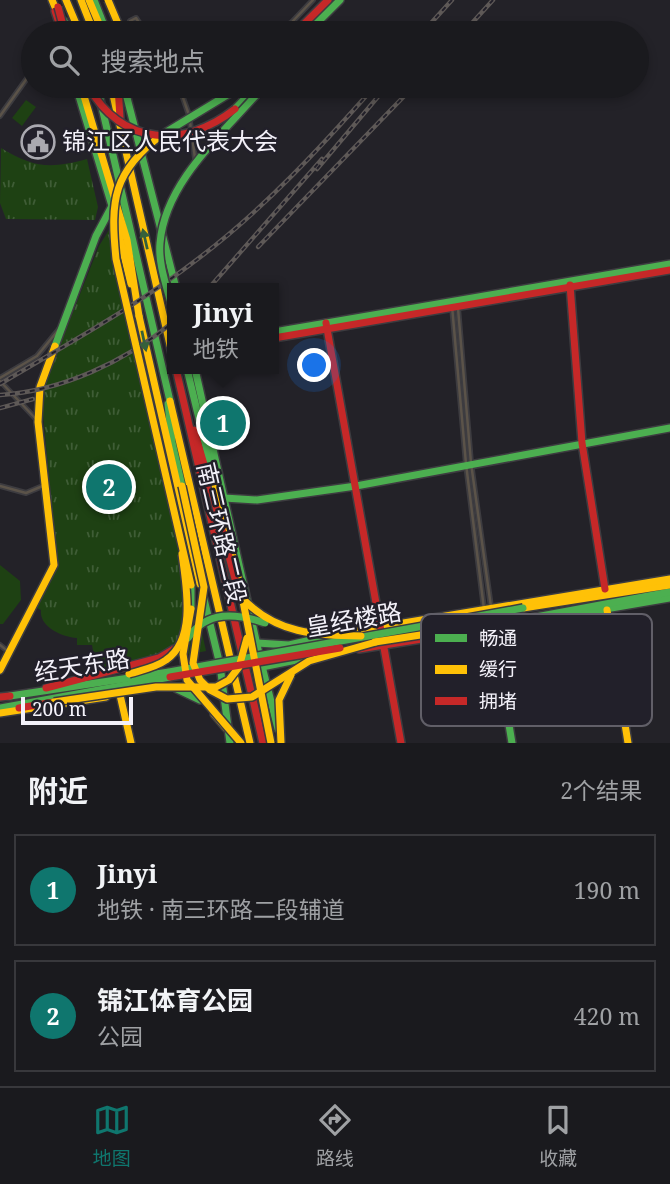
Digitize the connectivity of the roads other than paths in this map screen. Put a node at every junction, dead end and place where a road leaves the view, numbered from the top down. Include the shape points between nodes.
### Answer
1 (66, 0) edge
2 (81, 0) edge
3 (91, 0) edge
4 (108, 0) edge
5 (313, 0) edge
6 (328, 0) edge
7 (340, 0) edge
8 (54, 2) edge
9 (61, 21) edge
10 (75, 21) edge
11 (89, 21) edge
12 (100, 21) edge
13 (118, 21) edge
14 (293, 21) edge
15 (307, 21) edge
16 (319, 21) edge
17 (21, 87) edge
18 (82, 98) edge
19 (84, 98) edge
20 (96, 98) edge
21 (100, 98) edge
22 (113, 98) edge
23 (119, 98) edge
24 (127, 98) edge
25 (184, 98) edge
26 (221, 98) edge
27 (244, 98) edge
28 (254, 98) edge
29 (0, 116) edge
30 (120, 130) junction
31 (195, 158) dead end
32 (112, 206) junction
33 (670, 264) edge
34 (670, 270) edge
35 (168, 283) edge
36 (175, 283) edge
37 (570, 284) junction
38 (455, 306) junction
39 (139, 316) junction
40 (67, 320) junction
41 (327, 326) junction
42 (279, 331) edge
43 (167, 332) edge
44 (279, 337) edge
45 (177, 374) edge
46 (188, 374) edge
47 (196, 374) edge
48 (0, 379) edge
49 (180, 388) junction
50 (168, 391) junction
51 (38, 422) junction
52 (670, 428) edge
53 (582, 443) junction
54 (468, 463) junction
55 (46, 485) junction
56 (0, 486) edge
57 (356, 486) junction
58 (224, 498) junction
59 (178, 521) junction
60 (670, 579) edge
61 (670, 585) edge
62 (605, 589) junction
63 (670, 592) edge
64 (575, 594) junction
65 (670, 598) edge
66 (555, 603) junction
67 (488, 608) junction
68 (607, 610) junction
69 (456, 614) edge
70 (497, 614) edge
71 (552, 614) edge
72 (580, 614) edge
73 (608, 614) edge
74 (421, 620) edge
75 (208, 623) junction
76 (247, 623) junction
77 (381, 626) junction
78 (282, 630) junction
79 (421, 631) edge
80 (421, 635) edge
81 (421, 639) edge
82 (379, 641) junction
83 (186, 643) junction
84 (257, 643) junction
85 (0, 645) edge
86 (170, 652) junction
87 (10, 653) junction
88 (262, 667) junction
89 (0, 670) edge
90 (295, 671) junction
91 (170, 675) junction
92 (76, 687) junction
93 (177, 689) junction
94 (120, 695) junction
95 (10, 696) junction
96 (0, 697) edge
97 (0, 710) edge
98 (227, 729) junction
99 (131, 743) edge
100 (230, 743) edge
101 (241, 743) edge
102 (250, 743) edge
103 (263, 743) edge
104 (271, 743) edge
105 (282, 743) edge
106 (401, 743) edge

1 - 10 main road
2 - 11 main road
3 - 12 main road
4 - 13 main road, bridge
5 - 14 street
6 - 15 main road
7 - 16 main road
8 - 9 main road, bridge
17 - 29 street
18 - 32 main road
19 - 39 main road via 131,257
20 - 27 main road, bridge via 123,123 170,137 217,123
21 - 50 main road, 南三环路二段
22 - 30 main road
23 - 30 main road
24 - 36 main road
25 - 31 street
26 - 59 main road, bridge via 149,140 125,169 112,196 109,217
28 - 35 main road, bridge via 166,208 160,243
43 -> 30 main road
32 - 39 main road
32 - 40 main road via 96,236
33 - 37 main road
34 - 37 main road
37 - 38 main road
37 - 53 main road
38 - 41 main road
38 - 54 street
39 -> 75 main road
40 - 48 street via 37,356
40 - 51 main road via 40,387
41 - 42 main road
41 - 44 main road
41 - 57 main road
45 - 49 main road, 南三环路二段
46 - 76 main road, bridge
47 - 58 main road
48 - 51 street
49 - 78 main road, bridge via 235,585 252,610
49 - 103 main road, 南三环路二段
50 - 90 main road, bridge via 168,416 204,587 193,653 197,675 220,697 244,699 263,693
50 - 102 main road, 南三环路二段
51 - 55 main road
52 - 53 main road
53 - 54 main road
53 - 62 main road
54 - 57 main road
54 - 67 street
55 - 56 street via 26,493
55 - 87 main road via 54,565
57 - 58 main road via 257,500
57 - 77 main road
58 - 84 main road
59 - 83 main road, bridge via 192,596
59 - 92 main road, bridge via 184,573 182,638 165,661
60 - 62 main road
61 - 66 main road, 皇经楼路
62 - 64 main road
63 - 71 main road, 皇经楼路
64 - 66 main road
64 - 67 main road
65 - 68 main road
66 - 70 main road, 皇经楼路, bridge
67 - 69 main road
68 - 72 main road
68 - 73 main road
74 - 77 main road
75 - 86 main road
75 - 98 main road via 220,665
76 - 97 main road, bridge via 243,659 223,684 156,687
76 - 104 main road, bridge
77 - 82 main road
77 - 84 main road via 289,645
78 - 82 main road, bridge
78 - 83 main road, bridge via 259,620 226,615 206,619
79 - 82 main road, 皇经楼路, bridge
80 - 82 main road, 皇经楼路, bridge
81 - 82 main road
82 - 88 main road
82 - 90 main road, bridge via 310,660
82 - 91 main road, 皇经楼路, bridge
82 - 106 main road
83 - 101 main road, bridge via 183,668 187,679
84 - 88 main road
85 - 87 street
86 - 93 main road via 181,658 188,676
86 - 95 main road via 114,672
87 - 89 main road
88 - 105 main road
90 - 105 main road, bridge via 279,700
91 - 92 main road, 经天东路
91 - 97 main road, 经天东路
92 - 95 main road, 经天东路
93 - 94 main road via 165,686
93 - 98 main road via 203,701
94 - 97 main road
94 - 99 main road
95 - 96 main road, 经天东路
98 - 100 main road

